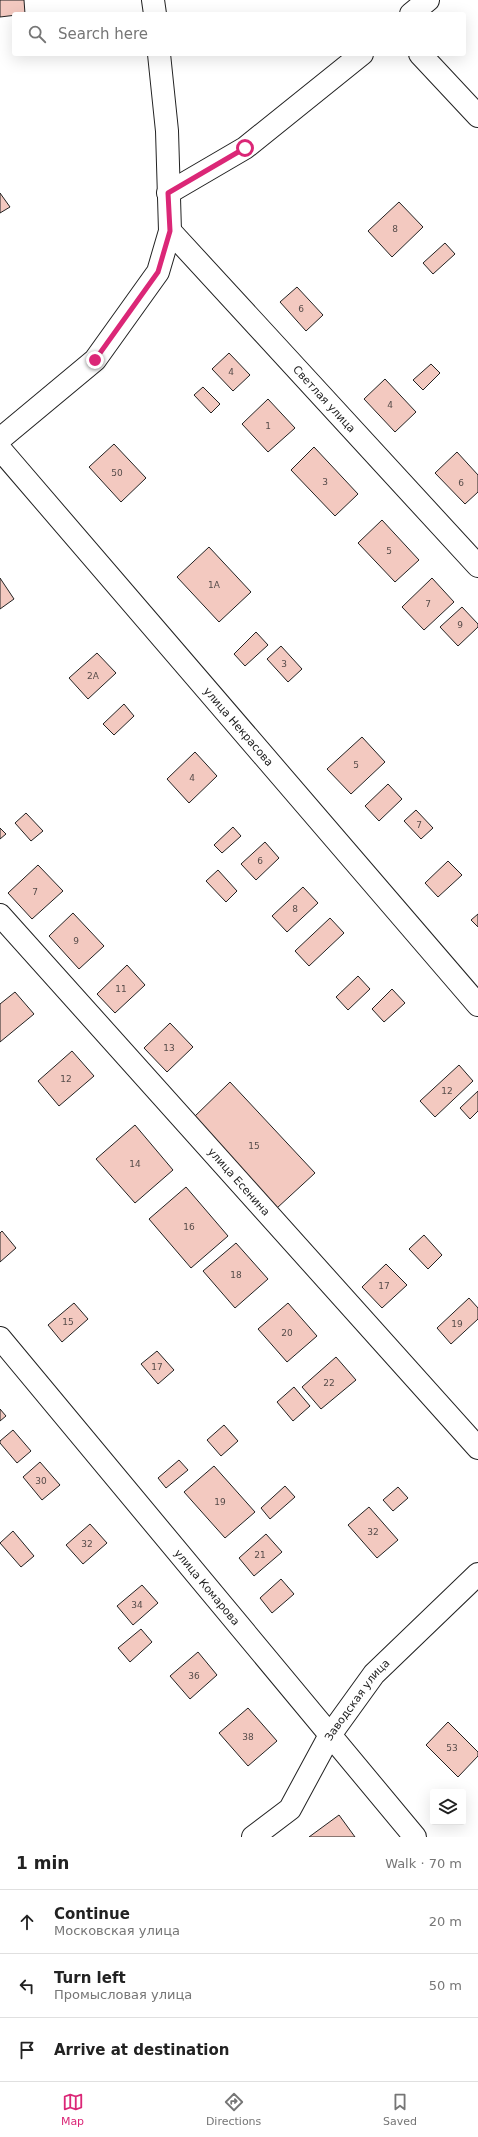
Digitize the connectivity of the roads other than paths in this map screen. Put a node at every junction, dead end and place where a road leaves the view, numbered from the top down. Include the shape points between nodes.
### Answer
1 (153, 0) edge
2 (428, 0) edge
3 (155, 12) edge
4 (413, 12) edge
5 (159, 56) edge
6 (360, 56) edge
7 (422, 56) edge
8 (478, 116) edge
9 (168, 193) junction
10 (170, 231) junction
11 (0, 440) edge
12 (0, 448) edge
13 (478, 566) edge
14 (0, 914) edge
15 (478, 1005) edge
16 (0, 1338) edge
17 (478, 1448) edge
18 (478, 1574) edge
19 (330, 1735) junction
20 (253, 1837) edge
21 (415, 1837) edge

1 - 3 street
2 - 4 street
5 - 9 street via 167,131
6 - 9 street via 245,148
7 - 8 street
9 - 10 street
10 - 11 street via 158,272 95,360
10 - 13 street, Светлая улица
12 - 15 street, улица Некрасова
14 - 17 street, улица Есенина
16 - 19 street, улица Комарова
18 - 19 street, Заводская улица via 374,1674
19 - 20 street, Заводская улица via 290,1809
19 - 21 street, улица Комарова

